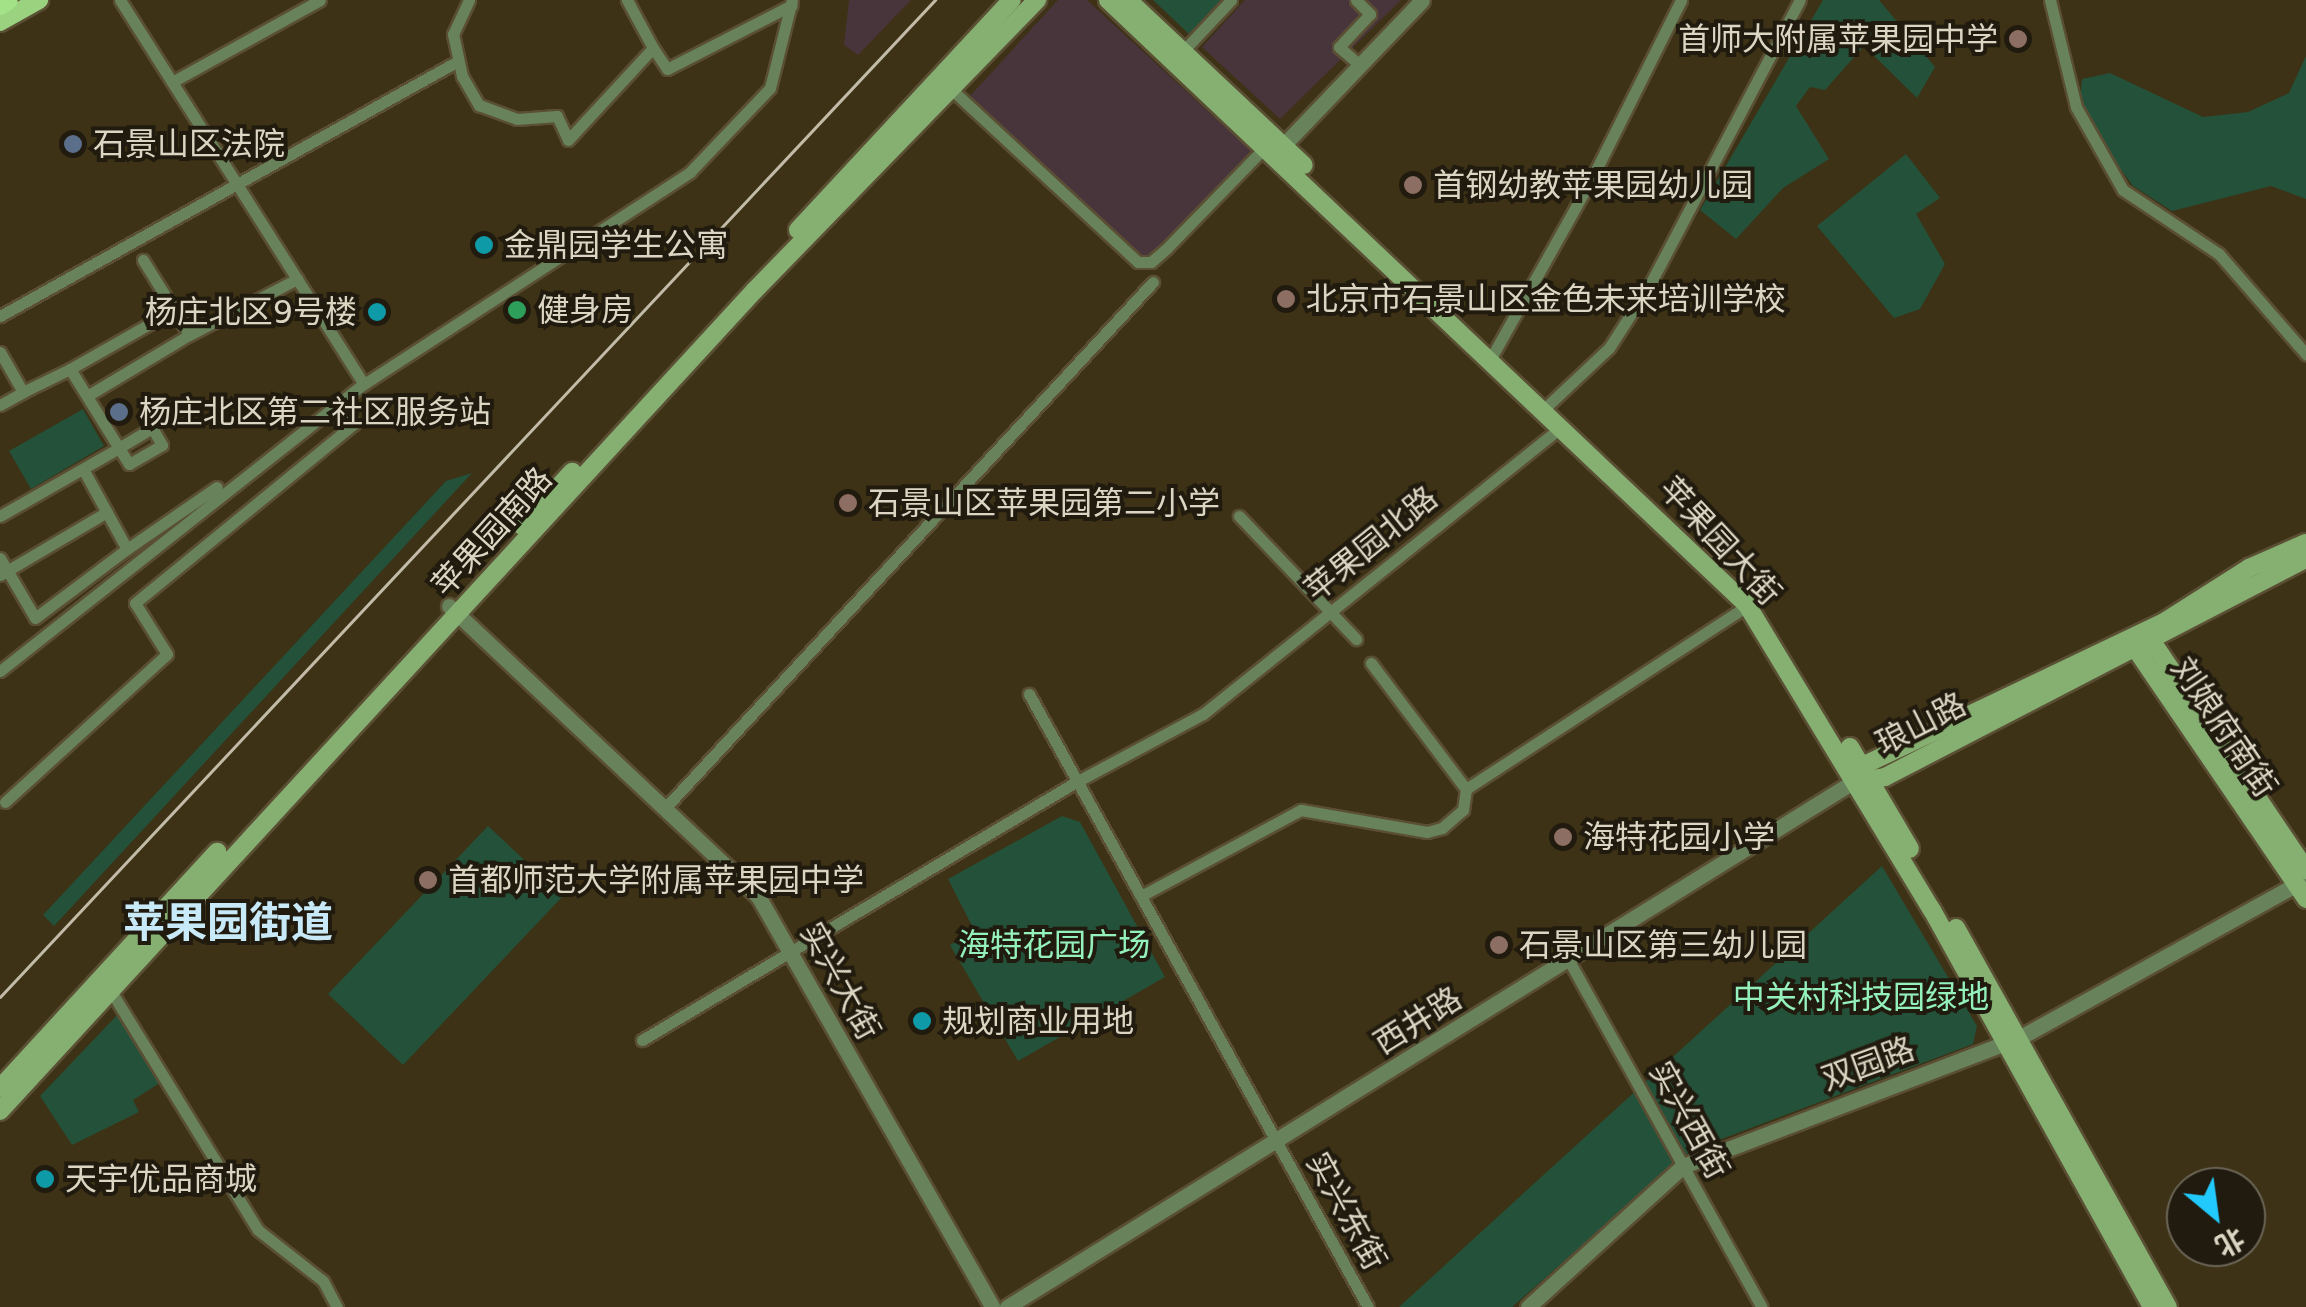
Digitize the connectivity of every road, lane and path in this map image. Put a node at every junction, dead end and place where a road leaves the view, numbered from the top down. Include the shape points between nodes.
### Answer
1 (8, 0) edge
2 (39, 0) edge
3 (120, 0) edge
4 (320, 0) edge
5 (468, 0) edge
6 (627, 0) edge
7 (1012, 0) edge
8 (1037, 0) edge
9 (1108, 0) edge
10 (1128, 0) edge
11 (1231, 0) edge
12 (1356, 0) edge
13 (1422, 0) edge
14 (1680, 0) edge
15 (1800, 0) edge
16 (2050, 0) edge
17 (792, 2) edge
18 (0, 4) edge
19 (0, 22) edge
20 (653, 48) junction
21 (1183, 51) junction
22 (458, 61) junction
23 (1360, 66) junction
24 (172, 82) junction
25 (950, 88) junction
26 (1275, 149) junction
27 (237, 184) junction
28 (143, 260) dead end
29 (297, 279) junction
30 (1153, 282) dead end
31 (174, 310) junction
32 (0, 316) edge
33 (189, 334) junction
34 (0, 352) edge
35 (1494, 354) junction
36 (2306, 354) edge
37 (70, 368) junction
38 (364, 384) junction
39 (22, 392) junction
40 (87, 396) junction
41 (340, 403) junction
42 (0, 405) edge
43 (1548, 406) junction
44 (1562, 426) junction
45 (83, 468) junction
46 (217, 487) dead end
47 (107, 512) junction
48 (0, 516) edge
49 (1239, 516) dead end
50 (2306, 542) edge
51 (128, 549) junction
52 (0, 558) edge
53 (2306, 559) edge
54 (4, 573) edge
55 (1750, 603) junction
56 (453, 610) junction
57 (1332, 611) junction
58 (1356, 639) dead end
59 (2140, 639) junction
60 (1371, 662) dead end
61 (0, 671) edge
62 (1029, 694) dead end
63 (1863, 776) junction
64 (1076, 782) junction
65 (1466, 789) junction
66 (2, 801) edge
67 (666, 807) junction
68 (2306, 870) edge
69 (2302, 888) edge
70 (1140, 896) junction
71 (793, 953) junction
72 (1568, 959) junction
73 (109, 988) junction
74 (642, 1040) dead end
75 (2012, 1040) junction
76 (0, 1088) edge
77 (0, 1111) edge
78 (1276, 1141) junction
79 (1683, 1166) junction
80 (337, 1307) edge
81 (992, 1307) edge
82 (1008, 1307) edge
83 (1368, 1307) edge
84 (1528, 1307) edge
85 (1762, 1307) edge
86 (2152, 1307) edge
87 (2168, 1307) edge

1 - 18 highway
2 - 19 main road
3 - 24 street
4 - 24 street
5 - 22 street via 453,34
6 - 20 street
7 - 56 main road, 苹果园南路
8 - 25 main road, 苹果园南路
9 - 26 main road, 苹果园大街
10 - 21 main road, 苹果园大街
11 - 21 street
12 - 23 street via 1370,14 1339,47
13 - 23 street
14 - 35 street
15 - 43 street via 1649,286 1609,348
16 - 36 street via 2076,107 2123,190 2219,254
17 - 20 street via 667,69
17 - 38 street via 770,88 690,172
20 - 22 street via 568,140 557,116 517,119 478,104
21 - 26 main road, 苹果园大街
22 - 27 street
23 - 26 street
24 - 27 street
25 - 26 street via 1138,262 1151,262
25 - 56 main road, 苹果园南路
26 - 35 main road, 苹果园大街
27 - 29 street
27 - 32 street
28 - 31 street
29 - 33 street
29 - 38 street
30 - 67 street
31 - 33 street
31 - 37 street
33 - 40 street
34 - 39 street
35 - 43 main road, 苹果园大街
37 - 39 street
37 - 40 street
38 - 41 street
39 - 42 street
40 - 45 street via 119,448
41 - 61 street
41 - 66 street via 354,424 134,603 167,654
43 - 44 main road, 苹果园大街
43 - 55 main road, 苹果园大街
44 - 55 main road, 苹果园大街
44 - 57 street, 苹果园北路
45 - 47 street
45 - 48 street
46 - 51 street
47 - 51 street
47 - 54 street
49 - 57 street
50 - 59 main road, 琅山路
51 - 54 street via 36,618
52 - 54 street
53 - 59 main road, 琅山路
55 - 63 main road, 苹果园大街
55 - 65 street
56 - 67 street, 实兴大街
56 - 73 main road, 苹果园南路
56 - 76 main road, 苹果园南路
57 - 58 street
57 - 64 street, 苹果园北路 via 1215,706
59 - 63 main road, 琅山路
59 - 68 main road, 刘娘府南街
59 - 69 main road, 刘娘府南街
60 - 65 street
62 - 64 street, 实兴东街
63 - 72 street, 西井路
63 - 75 main road, 苹果园大街
64 - 70 street, 实兴东街
64 - 71 street, 苹果园北路
65 - 70 street via 1463,810 1427,832 1301,810
67 - 71 street, 实兴大街 via 758,896
69 - 75 street, 双园路
70 - 78 street, 实兴东街
71 - 74 street, 苹果园北路
71 - 81 street, 实兴大街
72 - 78 street, 西井路
72 - 79 street, 实兴西街
73 - 77 main road, 苹果园南路
73 - 80 street via 258,1230 323,1281
75 - 79 street, 双园路
75 - 86 main road, 苹果园大街
75 - 87 main road, 苹果园大街
78 - 82 street, 西井路
78 - 83 street, 实兴东街
79 - 84 street, 双园路
79 - 85 street, 实兴西街

